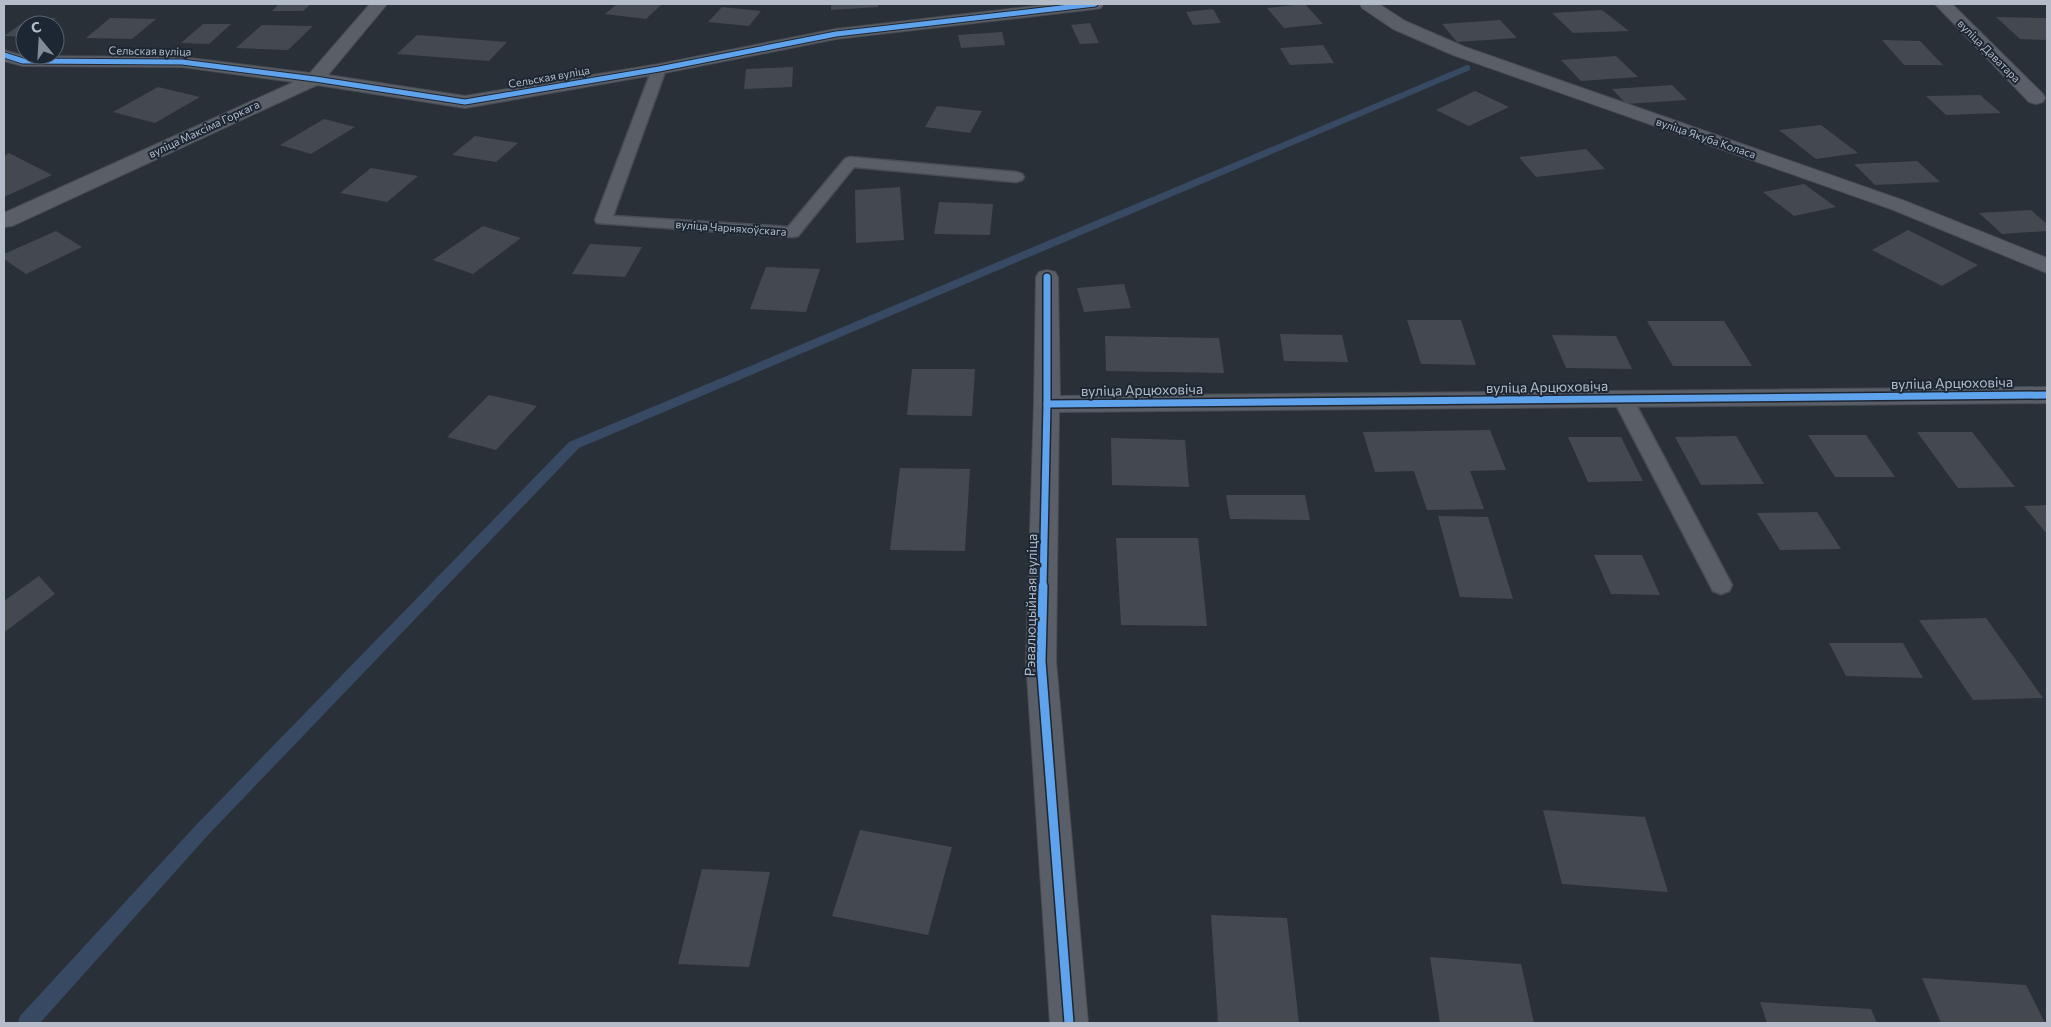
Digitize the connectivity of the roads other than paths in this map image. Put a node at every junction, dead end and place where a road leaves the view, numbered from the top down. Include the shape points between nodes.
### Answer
1 (379, 4) edge
2 (1095, 4) edge
3 (1368, 4) edge
4 (1943, 4) edge
5 (1056, 6) edge
6 (4, 55) edge
7 (659, 69) junction
8 (315, 79) junction
9 (2036, 98) dead end
10 (1016, 177) dead end
11 (4, 221) edge
12 (2047, 266) edge
13 (1047, 277) dead end
14 (2047, 395) edge
15 (1623, 399) junction
16 (1048, 404) junction
17 (1721, 585) dead end
18 (1069, 1023) edge

1 - 8 street, вуліца Максіма Горкага
2 - 5 street, Сельская вуліца
3 - 12 street, вуліца Якуба Коласа via 1399,25 1459,51 1898,205
4 - 9 street, вуліца Даватара
5 - 7 street, Сельская вуліца via 836,34
6 - 8 street, Сельская вуліца via 23,61 182,62
7 - 8 street, Сельская вуліца via 465,102
7 - 10 lane, вуліца Чарняхоўскага via 604,220 792,232 850,162
8 - 11 street, вуліца Максіма Горкага
13 - 16 street, Рэвалюцыйная вуліца
14 - 15 street, вуліца Арцюховіча
15 - 16 street, вуліца Арцюховіча
15 - 17 lane
16 - 18 street, Рэвалюцыйная вуліца via 1041,661

